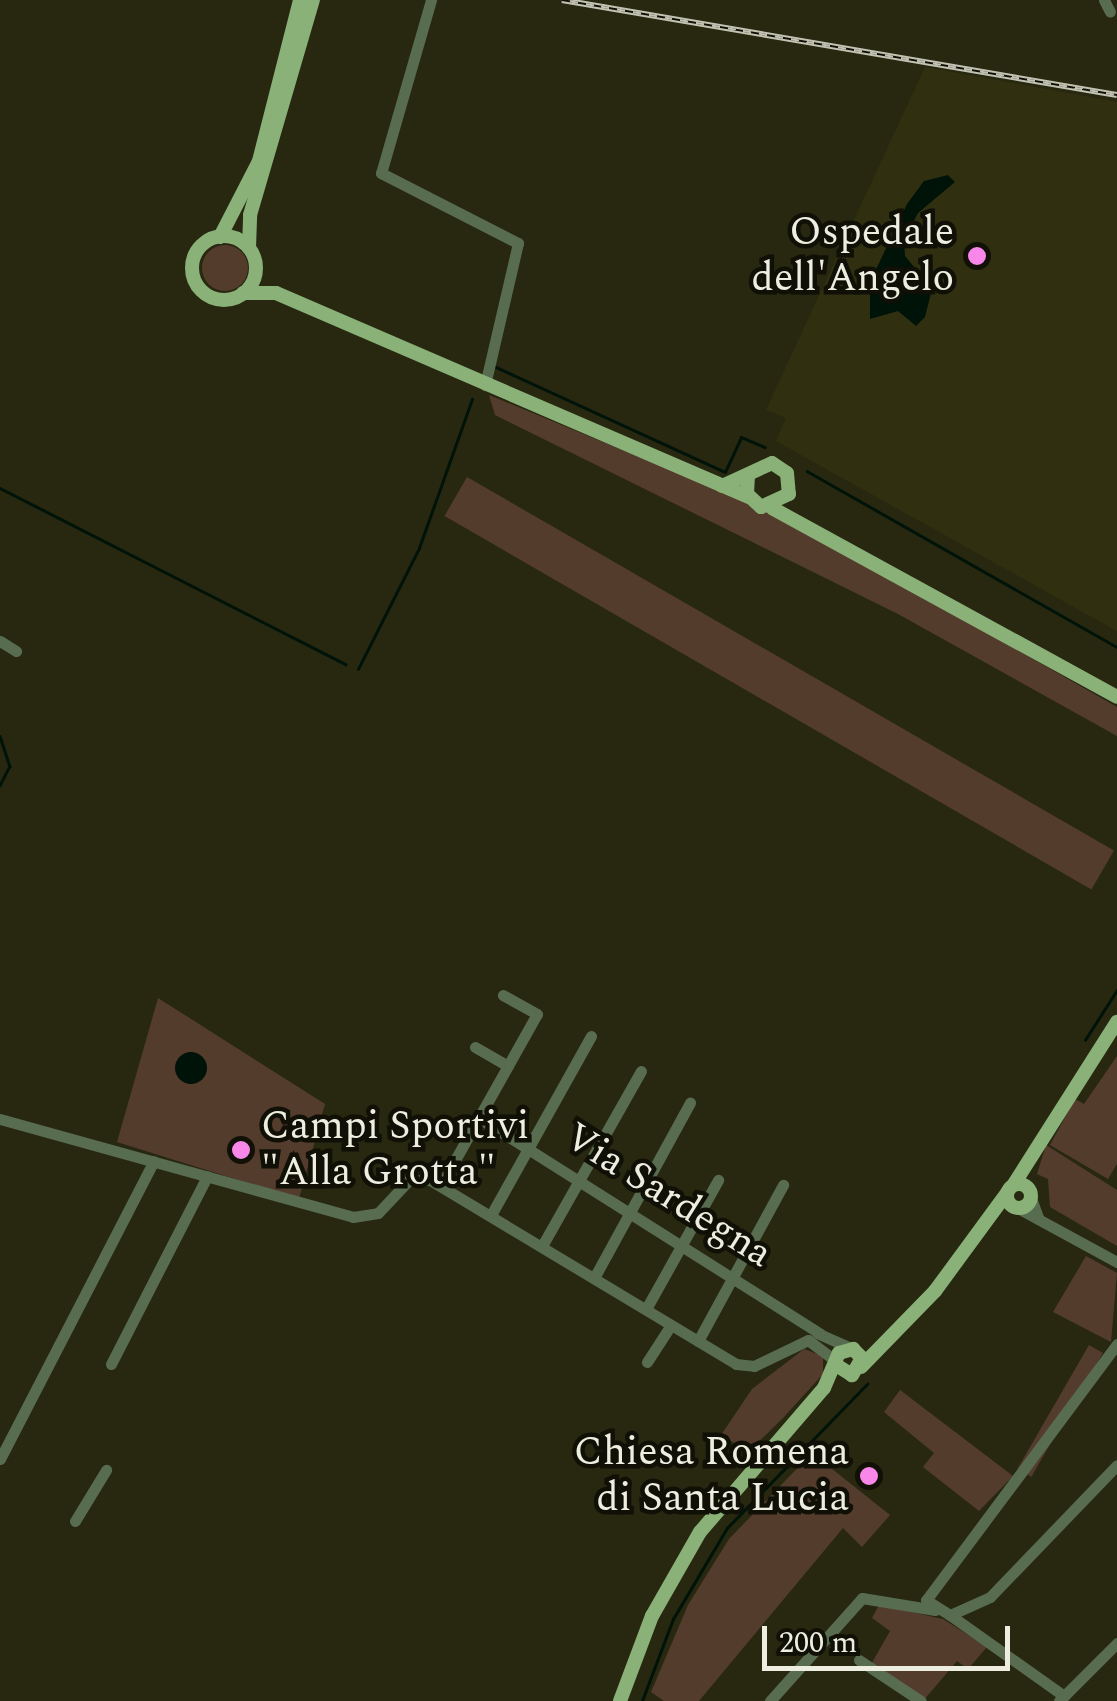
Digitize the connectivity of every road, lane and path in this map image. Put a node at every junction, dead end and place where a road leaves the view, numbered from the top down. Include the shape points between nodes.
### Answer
1 (300, 0) edge
2 (312, 0) edge
3 (431, 0) edge
4 (288, 76) junction
5 (220, 237) junction
6 (249, 248) junction
7 (256, 266) junction
8 (276, 293) junction
9 (244, 294) junction
10 (485, 385) junction
11 (748, 476) junction
12 (711, 486) junction
13 (790, 494) junction
14 (749, 497) junction
15 (772, 508) junction
16 (796, 521) junction
17 (0, 641) edge
18 (16, 651) dead end
19 (1117, 697) edge
20 (503, 995) dead end
21 (1117, 1022) edge
22 (590, 1036) dead end
23 (475, 1048) dead end
24 (508, 1066) junction
25 (640, 1071) dead end
26 (690, 1103) dead end
27 (479, 1118) junction
28 (0, 1120) edge
29 (529, 1148) junction
30 (154, 1161) junction
31 (207, 1176) junction
32 (580, 1178) junction
33 (718, 1180) dead end
34 (441, 1185) junction
35 (783, 1185) dead end
36 (279, 1196) junction
37 (1019, 1197) junction
38 (272, 1210) dead end
39 (631, 1210) junction
40 (491, 1216) junction
41 (682, 1244) junction
42 (542, 1246) junction
43 (1117, 1262) edge
44 (733, 1276) junction
45 (594, 1278) junction
46 (646, 1310) junction
47 (671, 1325) junction
48 (902, 1329) junction
49 (820, 1334) junction
50 (698, 1341) junction
51 (1117, 1344) edge
52 (852, 1349) junction
53 (781, 1350) junction
54 (647, 1362) dead end
55 (111, 1364) dead end
56 (843, 1365) junction
57 (0, 1459) edge
58 (1117, 1465) edge
59 (106, 1470) dead end
60 (74, 1521) dead end
61 (950, 1556) junction
62 (990, 1597) junction
63 (904, 1602) junction
64 (936, 1610) junction
65 (955, 1614) junction
66 (980, 1633) junction
67 (1117, 1643) edge
68 (1104, 1656) junction
69 (859, 1660) dead end
70 (1117, 1667) edge
71 (1062, 1699) edge
72 (620, 1701) edge
73 (770, 1701) edge
74 (921, 1701) edge

1 - 4 main road
2 - 4 main road
3 - 10 street via 381,173 518,242
4 - 5 main road via 246,196
4 - 6 main road via 250,216
5 - 6 main road
5 - 9 main road via 196,254 196,283 216,299
6 - 7 main road
7 - 8 main road
7 - 9 main road
8 - 9 main road
8 - 10 main road
10 - 12 main road
11 - 12 main road
11 - 13 main road via 778,465
11 - 14 main road
12 - 14 main road
13 - 15 main road
13 - 16 main road
14 - 15 main road
15 - 16 main road
16 - 19 main road
17 - 18 street
20 - 24 street via 537,1014
21 - 37 main road via 1046,1131
22 - 29 street
23 - 24 street
24 - 27 street
25 - 32 street
26 - 39 street
27 - 29 street, Via Sardegna
27 - 34 street
28 - 30 street
29 - 32 street, Via Sardegna
29 - 40 street
30 - 31 street
30 - 57 street
31 - 36 street
31 - 55 street
32 - 39 street, Via Sardegna
32 - 42 street
33 - 41 street
34 - 36 street via 409,1180 366,1218
34 - 40 street
35 - 44 street
36 - 38 street
37 - 43 street via 1038,1217
37 - 48 main road via 988,1220
39 - 41 street, Via Sardegna
39 - 45 street
40 - 42 street
41 - 44 street, Via Sardegna
41 - 46 street
42 - 45 street
44 - 49 street, Via Sardegna
44 - 50 street
45 - 46 street
46 - 47 street
47 - 50 street
47 - 54 street
48 - 52 main road
48 - 56 main road
49 - 52 street, Via Sardegna
49 - 53 street via 800,1335
50 - 53 street via 748,1366
51 - 61 street via 1068,1422
52 - 56 main road
52 - 56 main road
53 - 56 street via 812,1340
56 - 72 main road via 672,1578
58 - 62 street
59 - 60 street
61 - 63 street
61 - 64 street via 924,1594
62 - 65 street
62 - 66 street via 976,1619
63 - 64 street
63 - 73 street via 858,1601
64 - 65 street
65 - 66 street
66 - 71 street
67 - 68 street
68 - 70 street
68 - 71 street
69 - 74 street

